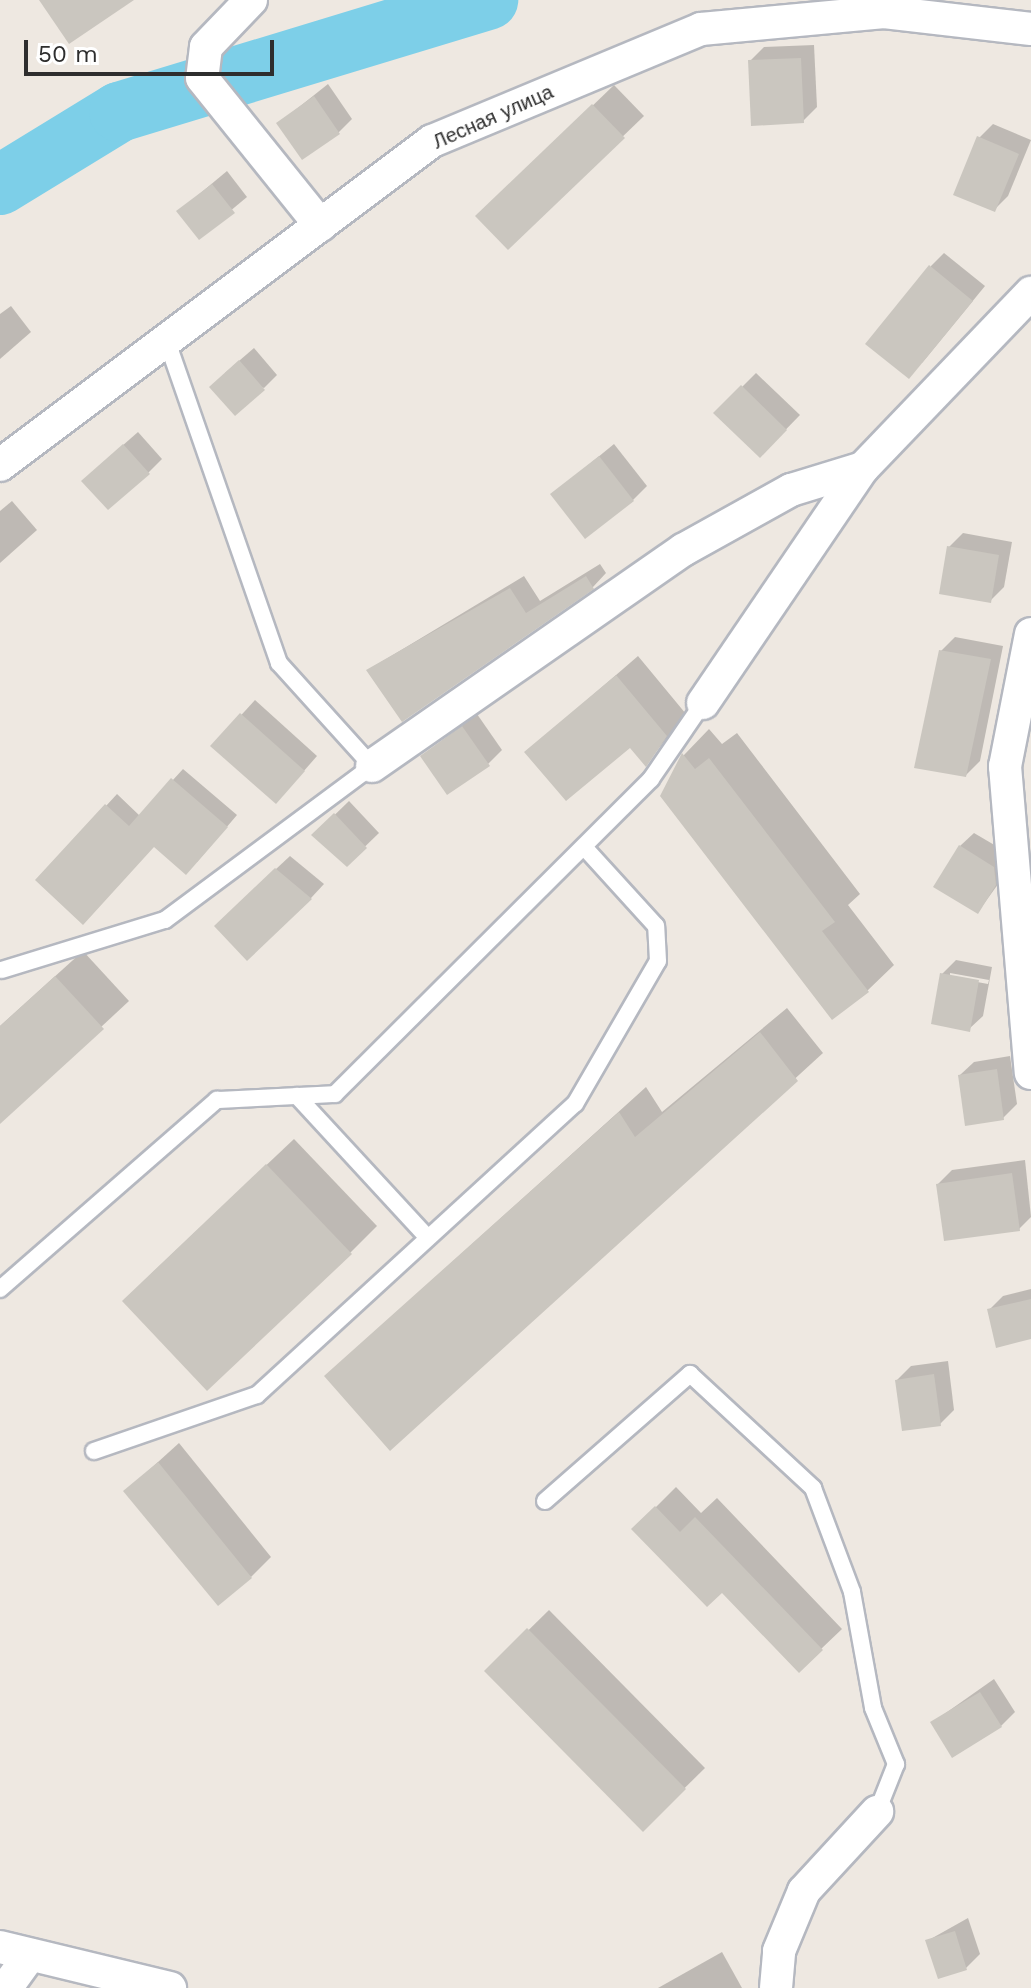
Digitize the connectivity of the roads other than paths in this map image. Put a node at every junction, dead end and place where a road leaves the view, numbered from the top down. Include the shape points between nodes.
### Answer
1 (251, 0) edge
2 (1031, 29) edge
3 (320, 225) junction
4 (1031, 293) edge
5 (168, 344) junction
6 (0, 465) edge
7 (863, 468) junction
8 (1031, 634) edge
9 (703, 703) joint
10 (372, 766) junction
11 (584, 847) junction
12 (2, 970) dead end
13 (1031, 1073) edge
14 (297, 1096) junction
15 (426, 1236) junction
16 (0, 1289) edge
17 (94, 1451) dead end
18 (545, 1501) dead end
19 (877, 1812) joint
20 (15, 1951) edge
21 (6, 1988) edge
22 (170, 1988) edge
23 (776, 1988) edge

1 - 3 street via 206,47 206,85
2 - 3 street, Лесная улица via 884,12 701,29 432,141
3 - 5 street, Лесная улица
4 - 7 street
5 - 6 street, Лесная улица
5 - 10 lane via 279,663
7 - 9 street
7 - 10 street via 791,490 683,550
8 - 13 street via 1005,766
9 - 11 lane via 651,779
10 - 12 lane via 165,920
11 - 14 lane via 335,1094
11 - 15 lane via 656,926 658,961 575,1104
14 - 15 lane
14 - 16 lane via 217,1100
15 - 17 lane via 257,1395
18 - 19 lane via 690,1374 813,1488 852,1592 873,1708 896,1764
19 - 23 street via 804,1891 779,1951
20 - 21 street
20 - 22 street

